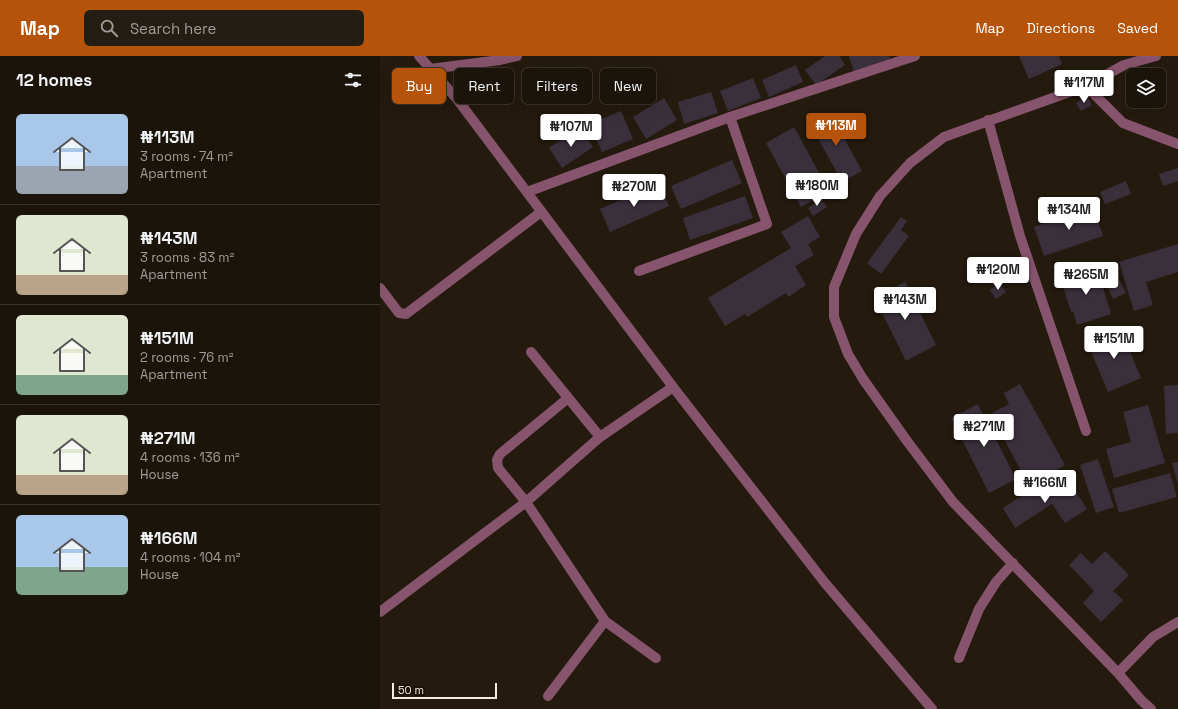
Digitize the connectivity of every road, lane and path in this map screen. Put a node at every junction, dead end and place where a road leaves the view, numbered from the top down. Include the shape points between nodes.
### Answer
1 (419, 56) edge
2 (517, 56) edge
3 (915, 56) edge
4 (1156, 56) edge
5 (429, 68) edge
6 (438, 68) edge
7 (1086, 86) junction
8 (446, 87) edge
9 (730, 117) junction
10 (988, 120) junction
11 (1178, 144) edge
12 (527, 192) junction
13 (541, 212) junction
14 (639, 271) dead end
15 (380, 288) edge
16 (531, 352) dead end
17 (673, 386) junction
18 (567, 399) junction
19 (1086, 431) dead end
20 (600, 437) junction
21 (526, 502) junction
22 (1013, 563) junction
23 (380, 612) edge
24 (605, 621) junction
25 (1178, 622) edge
26 (656, 658) dead end
27 (959, 658) dead end
28 (1118, 672) junction
29 (548, 696) dead end
30 (932, 709) edge
31 (1151, 709) edge

1 - 5 street
2 - 6 street
3 - 9 street
4 - 7 street via 1124,65
7 - 10 street
7 - 11 street via 1123,123
8 - 12 street
9 - 12 street
9 - 14 street via 767,224
10 - 19 street via 1020,236
10 - 22 street via 944,137 910,163 880,196 856,234 834,287 834,317 848,354 907,441 953,502
12 - 13 street
13 - 15 street via 406,314 399,313
13 - 17 street
16 - 18 street
17 - 20 street
17 - 30 street via 825,583
18 - 20 street
18 - 21 street via 500,454 497,460 498,468
20 - 21 street
21 - 23 street
21 - 24 street
22 - 27 street via 996,582 979,609
22 - 28 street
24 - 26 street
24 - 29 street
25 - 28 street via 1153,637
28 - 31 street

